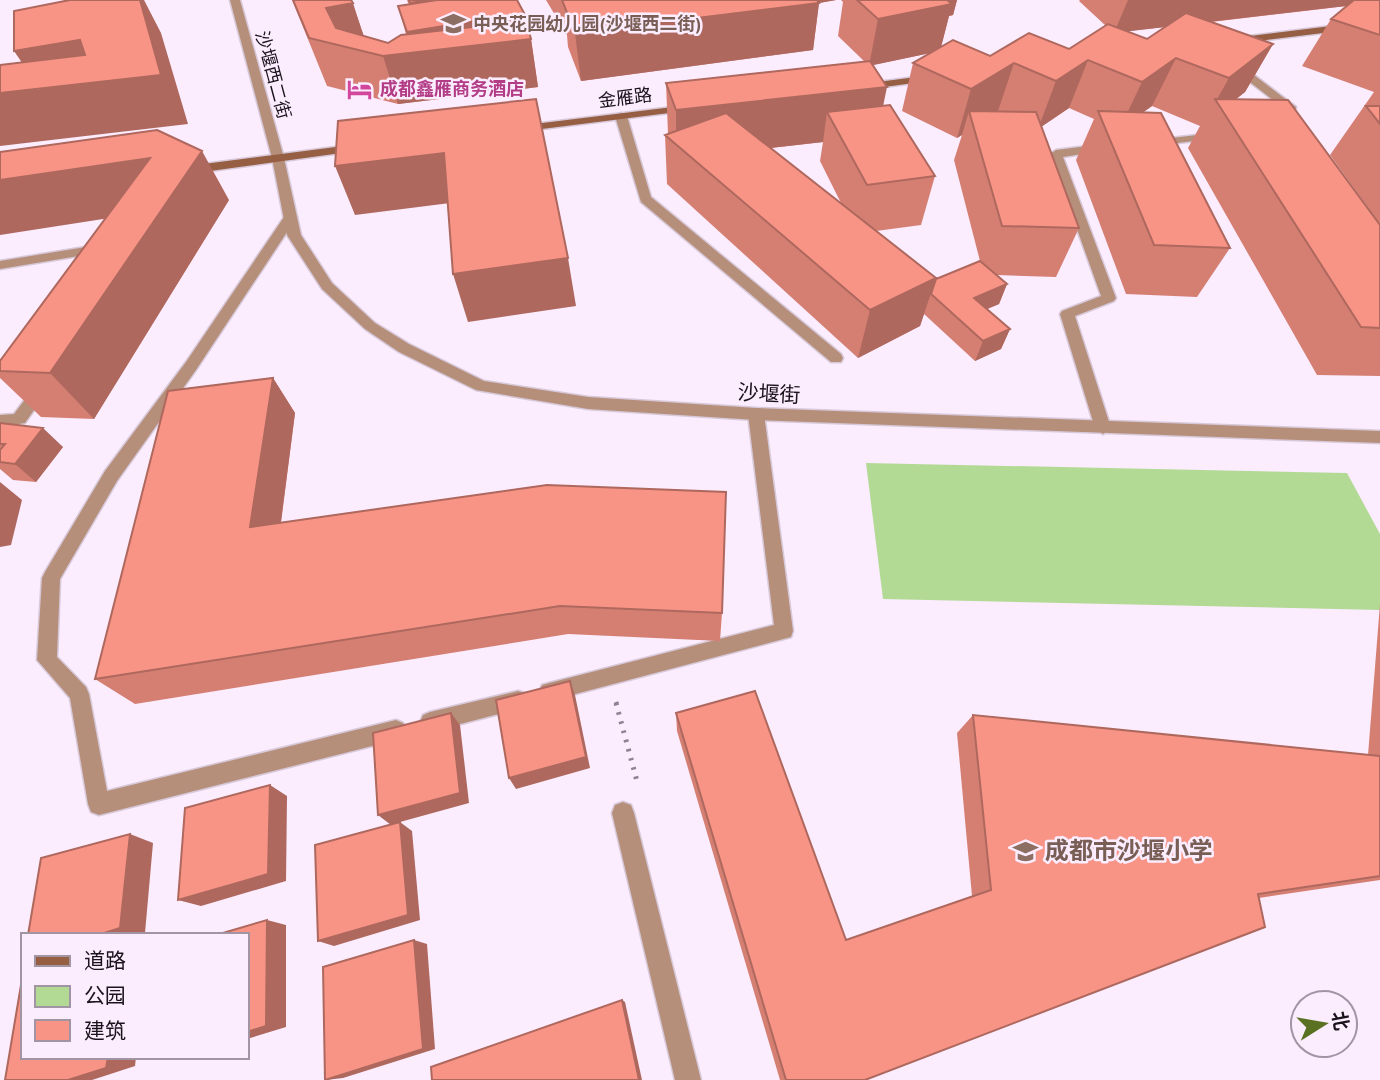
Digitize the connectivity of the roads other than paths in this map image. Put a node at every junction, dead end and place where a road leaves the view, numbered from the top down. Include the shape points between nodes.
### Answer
1 (235, 0) edge
2 (1380, 23) edge
3 (1220, 48) joint
4 (949, 76) edge
5 (853, 88) edge
6 (703, 106) edge
7 (621, 116) junction
8 (511, 130) edge
9 (1285, 132) edge
10 (1234, 135) edge
11 (1145, 144) edge
12 (1120, 146) edge
13 (374, 147) edge
14 (278, 158) junction
15 (172, 172) edge
16 (291, 217) junction
17 (123, 245) edge
18 (0, 265) edge
19 (836, 358) dead end
20 (52, 374) edge
21 (756, 414) junction
22 (0, 421) edge
23 (1103, 428) junction
24 (1380, 437) edge
25 (623, 813) dead end
26 (688, 1080) edge

1 - 14 street, 沙堰西二街
2 - 3 street
3 - 9 street via 1292,109
4 - 5 street
6 - 7 street, 金雁路
7 - 8 street, 金雁路
7 - 19 street via 645,199
10 - 11 street
12 - 23 street via 1056,154 1109,298 1067,314
13 - 14 street
14 - 15 street
14 - 16 street, 沙堰街
16 - 21 street, 沙堰街 via 295,235 327,286 370,326 481,386 588,403
16 - 21 street via 111,476 51,578 47,660 79,694 99,804 784,631
17 - 18 street
20 - 22 street via 19,419
21 - 23 street, 沙堰街
23 - 24 street, 沙堰街
25 - 26 street

